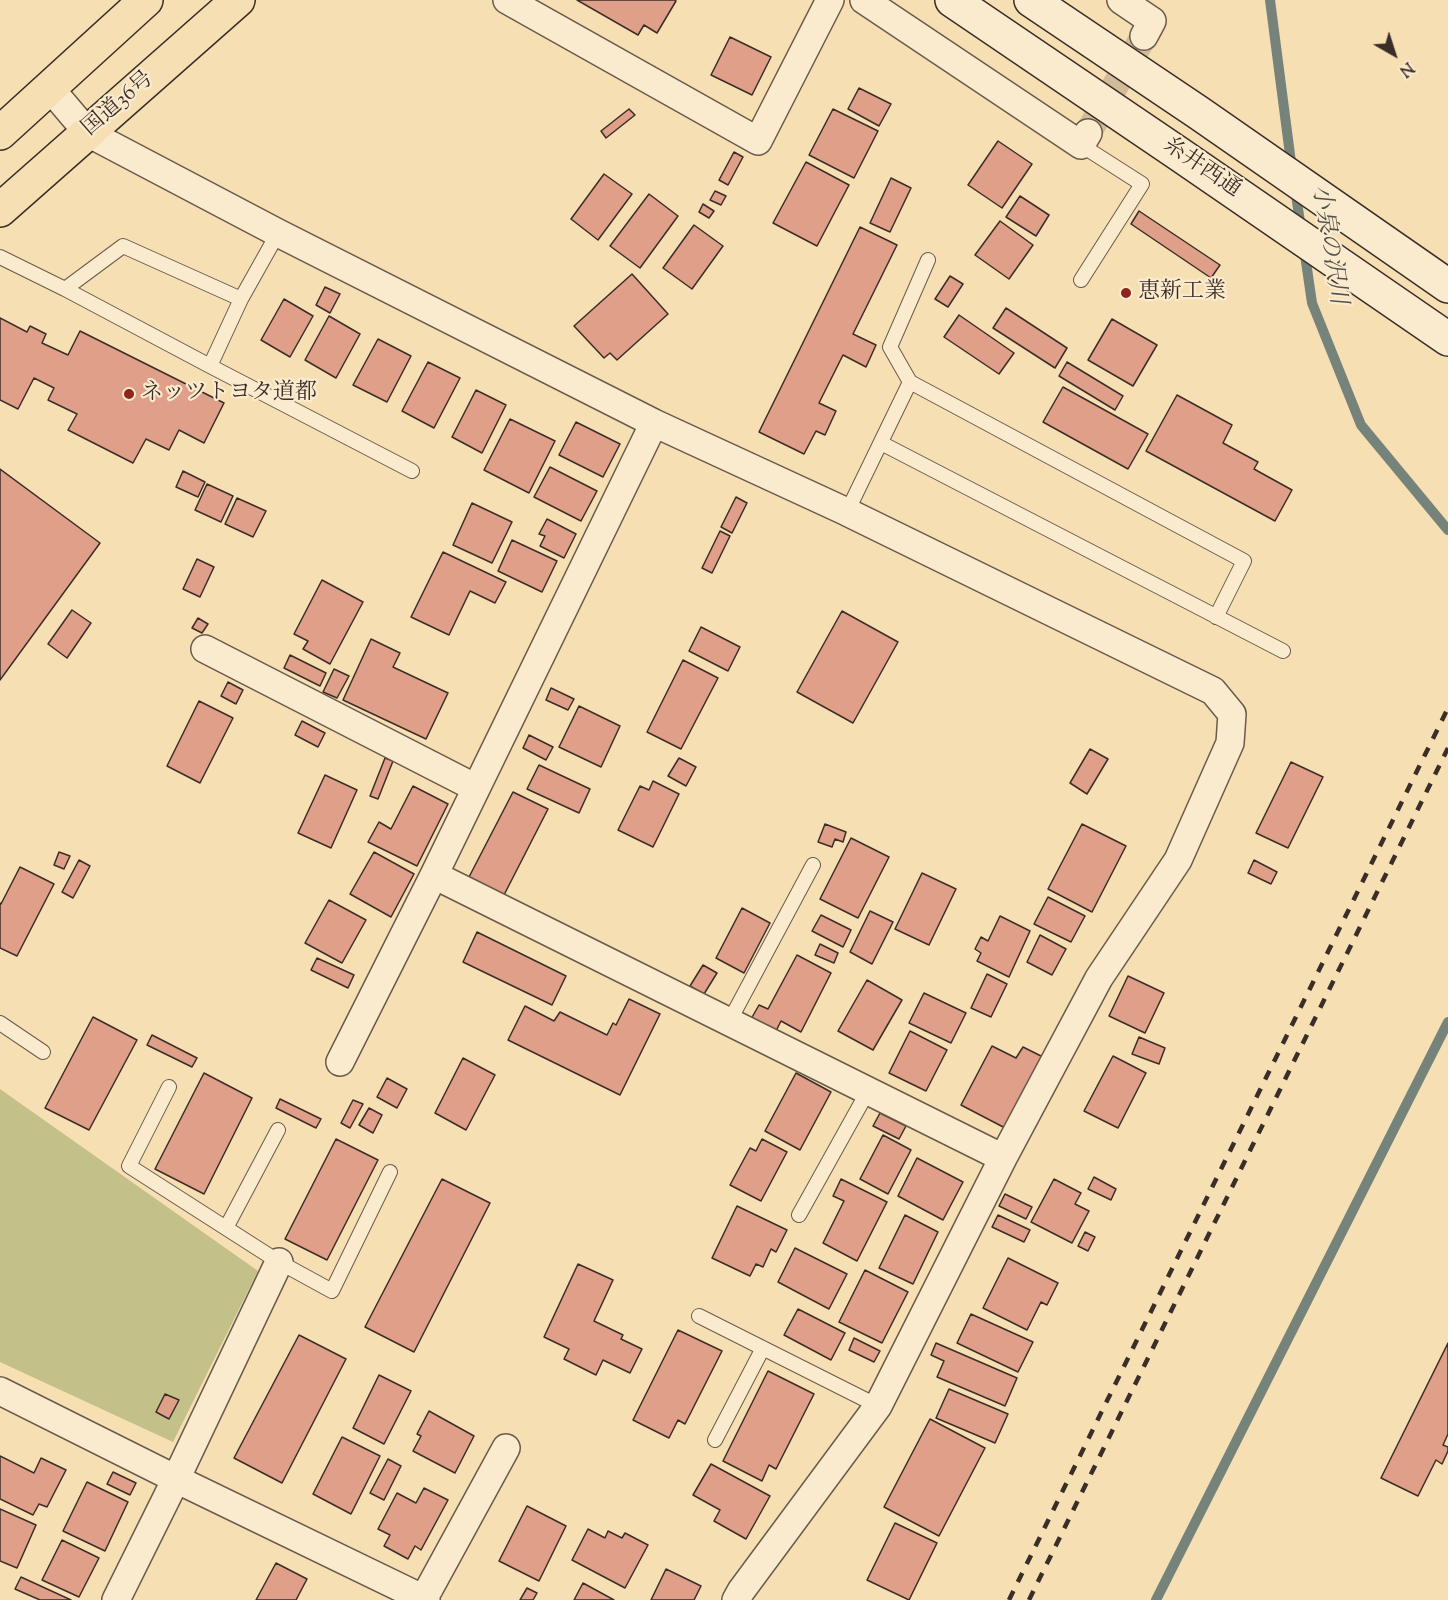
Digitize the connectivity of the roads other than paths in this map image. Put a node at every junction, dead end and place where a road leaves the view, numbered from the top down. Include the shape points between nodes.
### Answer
1 (146, 0) edge
2 (238, 0) edge
3 (507, 0) edge
4 (830, 0) edge
5 (864, 0) edge
6 (952, 0) edge
7 (1031, 0) edge
8 (1120, 0) edge
9 (1143, 36) tunnel mouth
10 (49, 87) junction
11 (0, 133) edge
12 (88, 133) junction
13 (1085, 139) joint
14 (3, 202) edge
15 (278, 232) junction
16 (0, 257) edge
17 (928, 260) dead end
18 (1081, 280) dead end
19 (1448, 286) edge
20 (65, 289) junction
21 (241, 299) junction
22 (1448, 339) edge
23 (210, 366) junction
24 (910, 382) junction
25 (654, 423) junction
26 (881, 443) junction
27 (412, 471) dead end
28 (847, 512) junction
29 (1216, 617) junction
30 (204, 649) dead end
31 (1283, 651) dead end
32 (476, 788) junction
33 (813, 865) dead end
34 (434, 875) junction
35 (729, 1022) junction
36 (0, 1023) edge
37 (43, 1052) dead end
38 (340, 1062) dead end
39 (169, 1088) dead end
40 (868, 1091) junction
41 (278, 1131) dead end
42 (1003, 1158) junction
43 (390, 1172) dead end
44 (799, 1215) dead end
45 (226, 1228) junction
46 (279, 1262) junction
47 (699, 1316) dead end
48 (764, 1348) junction
49 (2, 1397) edge
50 (878, 1406) junction
51 (715, 1440) dead end
52 (506, 1448) dead end
53 (176, 1479) junction
54 (116, 1600) edge
55 (425, 1600) edge
56 (736, 1600) edge

1 - 10 highway
2 - 12 highway, 国道36号
3 - 4 street via 758,141
5 - 13 street
6 - 22 street, 糸井西通
7 - 19 street, 糸井西通
8 - 9 street via 1152,21
10 - 11 highway
10 - 12 street
12 - 14 highway, 国道36号
12 - 15 street
13 - 18 lane via 1142,184
15 - 21 lane
15 - 25 street
16 - 20 lane
17 - 24 lane via 890,347
20 - 21 lane via 123,246
20 - 23 lane
21 - 23 lane
23 - 27 lane
24 - 26 lane
24 - 29 lane via 1244,561
25 - 28 street
25 - 32 street
26 - 28 lane
26 - 29 lane
28 - 42 street via 1214,691 1232,714 1230,743 1178,860 1099,978
29 - 31 lane
30 - 32 street
32 - 34 street
33 - 35 lane
34 - 35 street
34 - 38 street
35 - 40 street
36 - 37 lane
39 - 45 lane via 129,1167
40 - 42 street
40 - 44 lane
41 - 45 lane
42 - 50 street
43 - 46 lane via 332,1291
45 - 46 lane
46 - 53 street
47 - 48 lane
48 - 50 lane
48 - 51 lane
49 - 53 street
50 - 56 street
52 - 55 street
53 - 54 street
53 - 55 street

